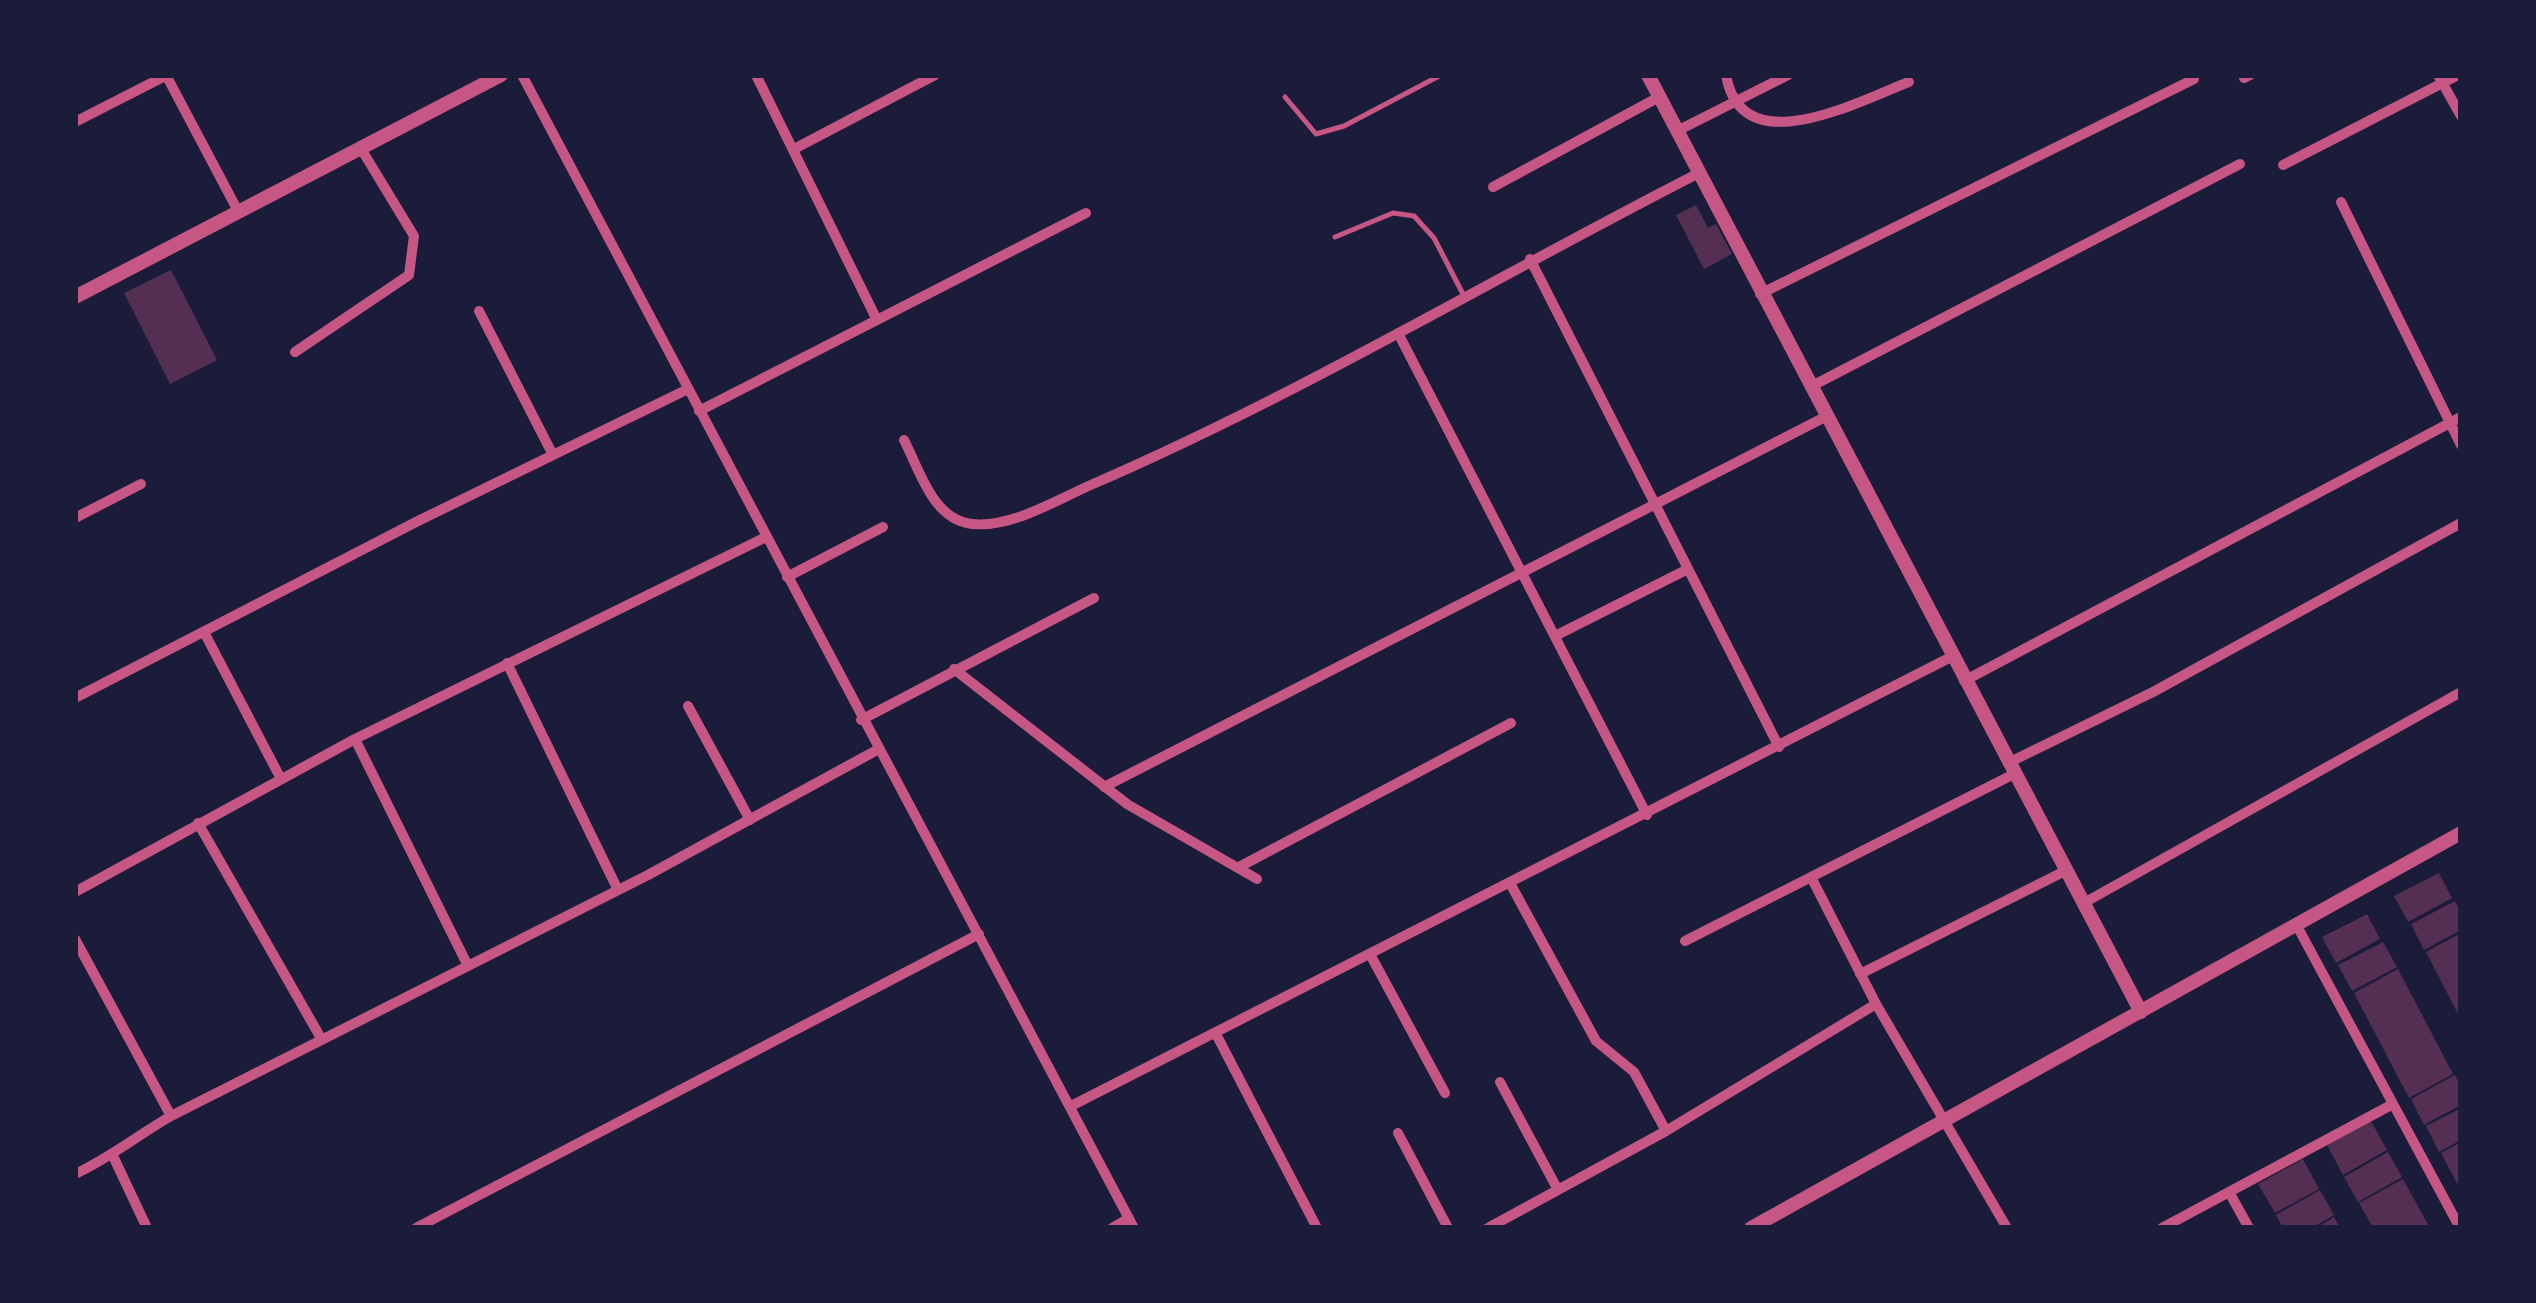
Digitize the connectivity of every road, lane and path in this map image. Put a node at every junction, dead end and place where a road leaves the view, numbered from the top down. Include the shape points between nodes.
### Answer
1 (167, 75) edge
2 (522, 75) edge
3 (756, 75) edge
4 (935, 75) edge
5 (1442, 75) edge
6 (1648, 75) edge
7 (1726, 75) edge
8 (1788, 75) edge
9 (2458, 75) edge
10 (498, 76) edge
11 (2194, 79) dead end
12 (2440, 79) edge
13 (1909, 82) dead end
14 (1659, 97) junction
15 (1285, 98) dead end
16 (1734, 103) junction
17 (2461, 116) edge
18 (75, 122) edge
19 (1677, 131) junction
20 (360, 147) junction
21 (794, 149) junction
22 (2240, 164) dead end
23 (2283, 165) dead end
24 (1699, 173) junction
25 (1493, 187) dead end
26 (2341, 202) dead end
27 (238, 211) junction
28 (1086, 213) dead end
29 (1336, 237) dead end
30 (1530, 259) junction
31 (1760, 294) junction
32 (1464, 296) junction
33 (75, 297) edge
34 (479, 311) dead end
35 (876, 318) junction
36 (1398, 333) junction
37 (295, 352) dead end
38 (1810, 388) junction
39 (688, 389) junction
40 (700, 411) junction
41 (1825, 417) junction
42 (2456, 420) edge
43 (904, 440) dead end
44 (2461, 445) edge
45 (553, 455) junction
46 (142, 484) dead end
47 (1655, 506) junction
48 (75, 518) edge
49 (2461, 523) edge
50 (883, 527) dead end
51 (766, 537) junction
52 (1688, 569) junction
53 (1526, 574) junction
54 (787, 577) junction
55 (1094, 598) dead end
56 (204, 632) junction
57 (1557, 635) junction
58 (1951, 658) junction
59 (507, 664) junction
60 (954, 670) junction
61 (1964, 682) junction
62 (2461, 692) edge
63 (75, 698) edge
64 (688, 706) dead end
65 (862, 720) junction
66 (1511, 723) dead end
67 (355, 739) junction
68 (1779, 747) junction
69 (877, 750) junction
70 (2011, 768) junction
71 (281, 779) junction
72 (1104, 787) junction
73 (1647, 815) junction
74 (750, 820) junction
75 (198, 823) junction
76 (2461, 833) edge
77 (1238, 867) junction
78 (2065, 870) junction
79 (1811, 877) junction
80 (1257, 879) dead end
81 (1511, 884) junction
82 (618, 890) junction
83 (75, 892) edge
84 (2082, 904) junction
85 (2297, 926) junction
86 (979, 934) junction
87 (75, 939) edge
88 (1685, 941) dead end
89 (1372, 956) junction
90 (468, 966) junction
91 (1860, 974) junction
92 (1876, 1004) junction
93 (2141, 1012) junction
94 (1216, 1034) junction
95 (322, 1040) junction
96 (1500, 1082) dead end
97 (1444, 1093) dead end
98 (2393, 1104) junction
99 (1071, 1106) junction
100 (171, 1116) junction
101 (1946, 1121) junction
102 (1666, 1130) junction
103 (1398, 1133) dead end
104 (113, 1156) junction
105 (75, 1174) edge
106 (1558, 1190) junction
107 (2229, 1192) junction
108 (1132, 1223) edge
109 (147, 1228) edge
110 (416, 1228) edge
111 (1112, 1228) edge
112 (1317, 1228) edge
113 (1448, 1228) edge
114 (1488, 1228) edge
115 (1753, 1228) edge
116 (2007, 1228) edge
117 (2162, 1228) edge
118 (2249, 1228) edge
119 (2460, 1228) edge

1 - 18 street
1 - 27 street
2 - 39 street
3 - 21 street
4 - 21 street
5 - 15 lane via 1316,134
6 - 14 street
7 - 16 street
8 - 16 street
9 - 12 street
10 - 20 street
11 - 31 street
12 - 17 street
12 - 23 street
13 - 16 street via 1800,121 1759,119
14 - 19 street
14 - 25 street
16 - 19 street
19 - 24 street
20 - 27 street
20 - 37 street via 414,236 409,274
21 - 35 street
22 - 38 street
24 - 30 street
24 - 31 street
26 - 42 street
27 - 33 street
28 - 35 street
29 - 32 lane via 1393,214 1414,216 1434,238
30 - 32 street
30 - 47 street
31 - 38 street
32 - 36 street
34 - 45 street
35 - 40 street
36 - 43 street via 1161,454 994,524 953,520 940,508
36 - 53 street
38 - 41 street
39 - 40 street
39 - 45 street
40 - 51 street
41 - 47 street
41 - 58 street
42 - 44 street
42 - 61 street
45 - 56 street
46 - 48 street
47 - 52 street
47 - 53 street
49 - 70 street
50 - 54 street
51 - 54 street
51 - 59 street
52 - 57 street
52 - 68 street
53 - 57 street
53 - 72 street
54 - 65 street
55 - 60 street
56 - 63 street
56 - 71 street
57 - 73 street
58 - 61 street
58 - 68 street
59 - 67 street
59 - 82 street
60 - 65 street
60 - 72 street
61 - 70 street
62 - 84 street
64 - 74 street
65 - 69 street
66 - 77 street
67 - 71 street
67 - 90 street
68 - 73 street
69 - 74 street
69 - 86 street
70 - 78 street
70 - 79 street
71 - 75 street
72 - 77 street
73 - 81 street
74 - 82 street
75 - 83 street
75 - 95 street
76 - 85 street
77 - 80 street
78 - 84 street
78 - 91 street
79 - 88 street
79 - 91 street
81 - 89 street
81 - 102 street via 1596,1042 1634,1072
82 - 90 street
84 - 93 street
85 - 93 street
85 - 98 street
86 - 99 street
86 - 110 street
87 - 100 street
89 - 94 street
89 - 97 street
90 - 95 street
91 - 92 street
92 - 101 street
92 - 102 street
93 - 101 street
94 - 99 street
94 - 112 street
95 - 100 street
96 - 106 street
98 - 107 street
98 - 119 street
99 - 108 street
100 - 104 street
101 - 115 street
101 - 116 street
102 - 106 street
103 - 113 street
104 - 105 street
104 - 109 street
106 - 114 street
107 - 117 street
107 - 118 street
108 - 111 street

